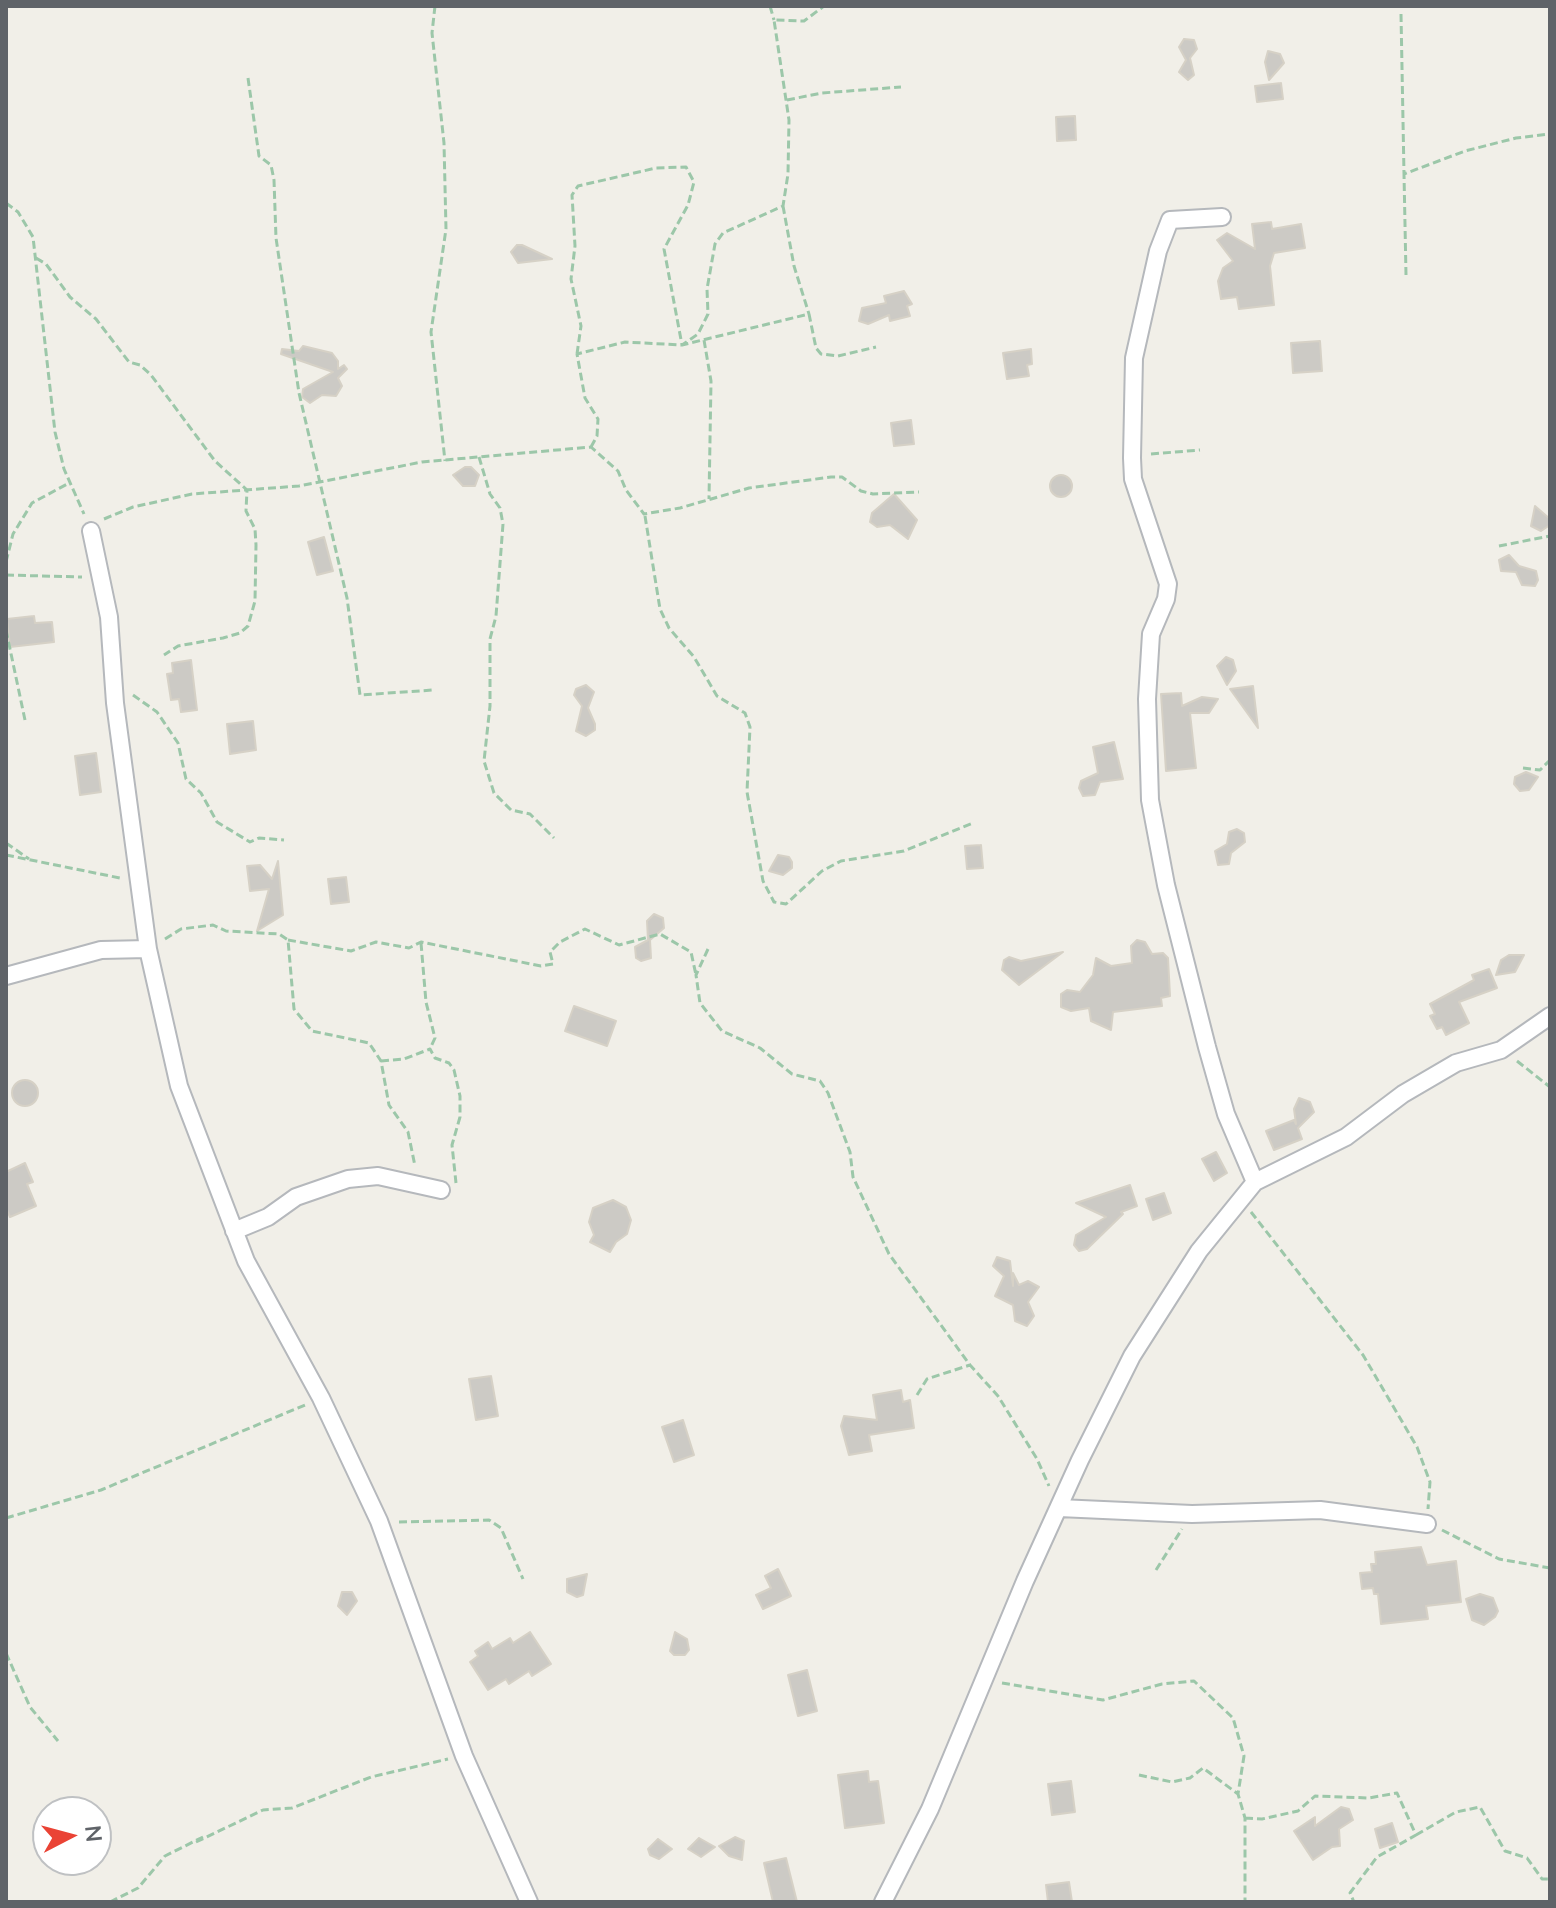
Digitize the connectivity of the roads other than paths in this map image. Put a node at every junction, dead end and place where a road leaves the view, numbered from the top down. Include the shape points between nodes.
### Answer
1 (1222, 217) dead end
2 (91, 531) road end
3 (148, 949) junction
4 (6, 976) edge
5 (1550, 1016) edge
6 (1255, 1182) junction
7 (441, 1190) road end
8 (234, 1231) junction
9 (1059, 1508) junction
10 (1427, 1524) road end
11 (529, 1902) edge
12 (883, 1902) edge

1 - 6 street via 1170,220 1158,251 1134,358 1132,458 1133,479 1168,584 1151,634 1150,800 1207,1047 1226,1114
2 - 3 street via 109,617
3 - 4 street via 101,950
3 - 8 street via 179,1086
5 - 6 street via 1501,1050 1456,1063 1346,1137
6 - 9 street via 1199,1251 1132,1356
7 - 8 street via 378,1176 324,1185
8 - 11 street via 379,1521 464,1756
9 - 10 street via 1192,1514 1320,1510
9 - 12 street via 930,1809

